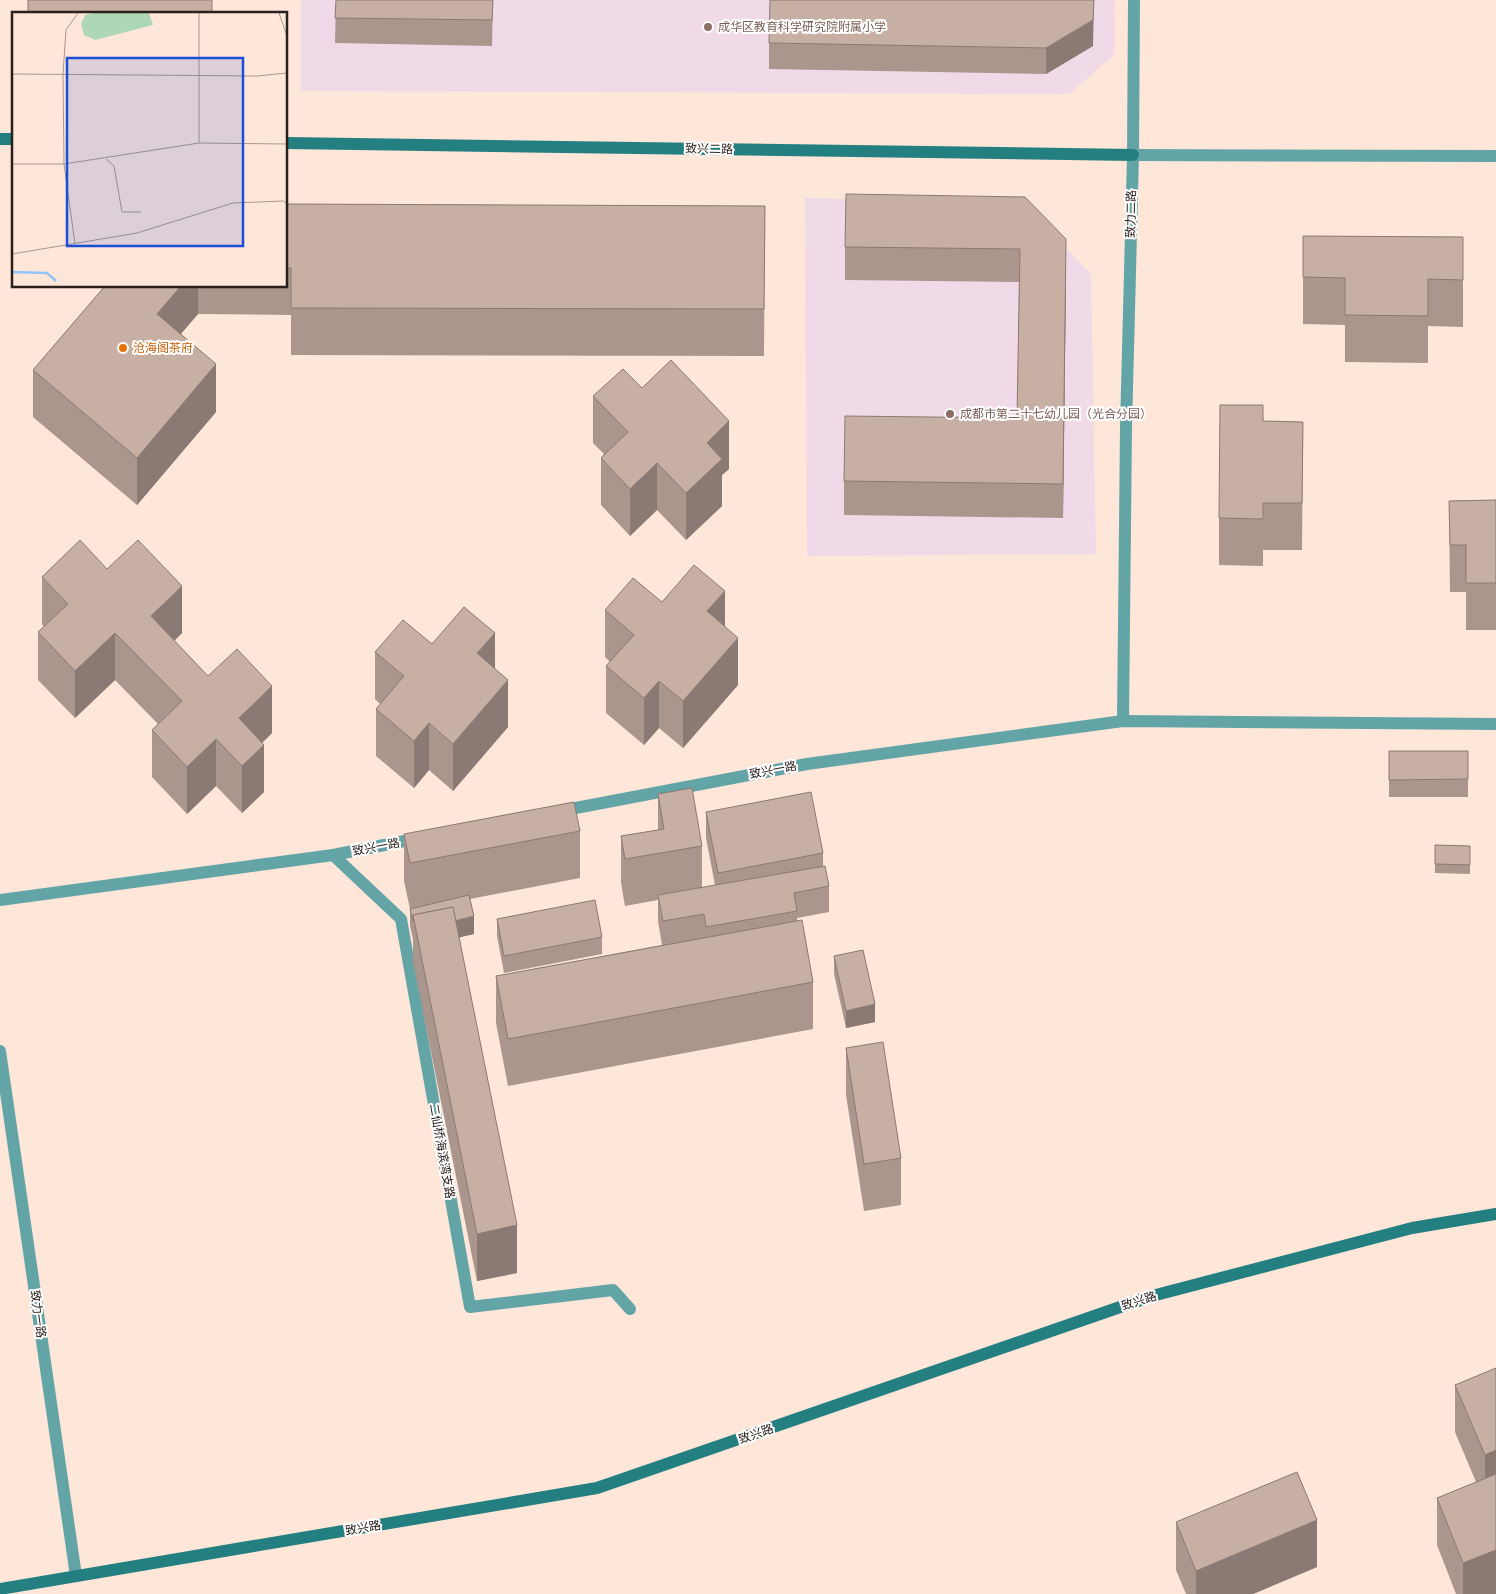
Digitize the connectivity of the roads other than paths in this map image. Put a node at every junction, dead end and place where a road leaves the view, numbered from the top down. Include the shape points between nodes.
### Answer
1 (1134, 0) edge
2 (288, 143) edge
3 (1133, 155) junction
4 (1496, 156) edge
5 (1123, 720) junction
6 (1496, 724) edge
7 (546, 814) edge
8 (430, 836) edge
9 (333, 855) junction
10 (0, 900) edge
11 (0, 1051) edge
12 (1496, 1214) edge
13 (630, 1309) dead end
14 (76, 1576) junction
15 (0, 1589) edge

1 - 3 street, 致力二路
2 - 3 street, 致兴二路
3 - 4 street
3 - 5 street, 致力二路
5 - 6 street, 致兴一路
5 - 7 street, 致兴一路 via 807,764
8 - 9 street, 致兴一路
9 - 10 street, 致兴一路
9 - 13 street, 二仙桥海滨湾支路 via 401,919 470,1307 613,1290
11 - 14 street, 致力一路
12 - 14 street, 致兴路 via 1412,1228 1152,1296 597,1488
14 - 15 street, 致兴路

